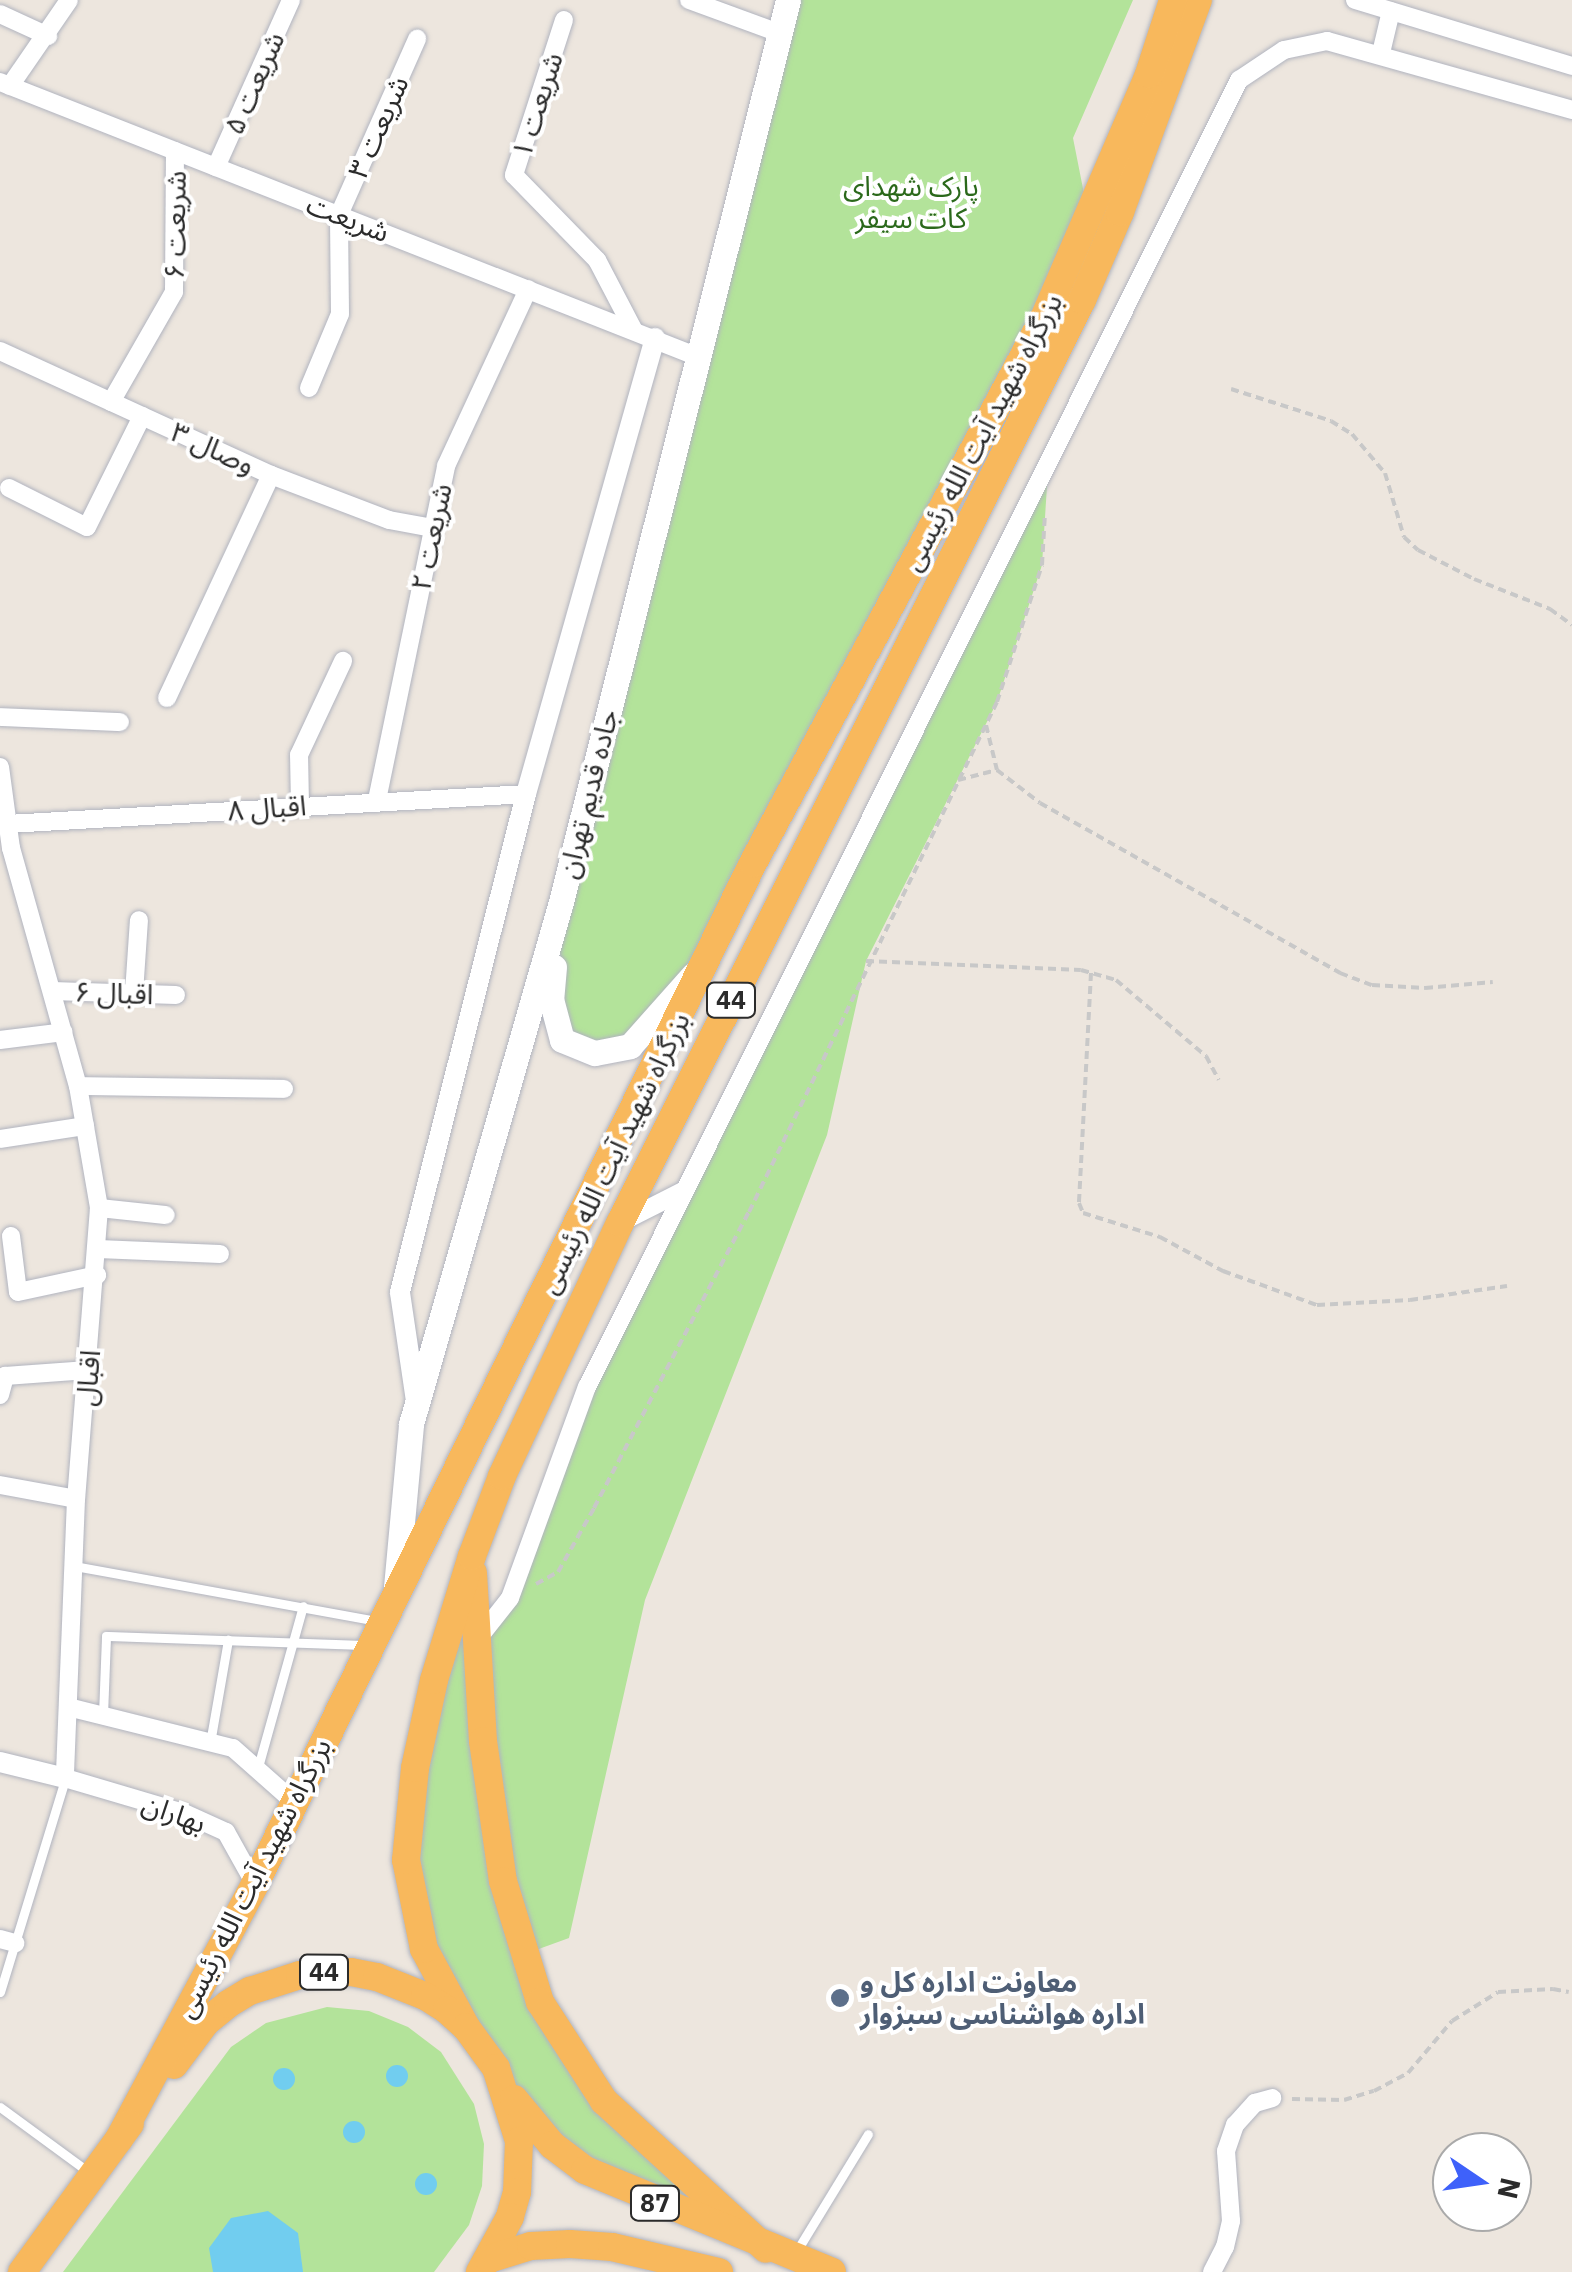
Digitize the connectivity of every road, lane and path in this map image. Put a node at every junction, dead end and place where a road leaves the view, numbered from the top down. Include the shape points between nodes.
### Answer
1 (69, 0) edge
2 (291, 0) edge
3 (689, 0) edge
4 (788, 0) edge
5 (1174, 0) edge
6 (1198, 0) edge
7 (1356, 0) edge
8 (1391, 11) junction
9 (0, 14) edge
10 (564, 20) dead end
11 (779, 33) junction
12 (48, 36) junction
13 (417, 39) dead end
14 (1381, 52) junction
15 (1572, 66) edge
16 (5, 84) edge
17 (1572, 110) edge
18 (175, 151) junction
19 (216, 167) junction
20 (339, 215) junction
21 (528, 289) junction
22 (633, 330) junction
23 (655, 338) junction
24 (0, 352) edge
25 (696, 356) junction
26 (308, 388) dead end
27 (1231, 389) dead end
28 (111, 402) junction
29 (142, 416) junction
30 (271, 475) junction
31 (9, 488) dead end
32 (1045, 510) dead end
33 (433, 528) junction
34 (920, 551) junction
35 (948, 566) junction
36 (1572, 625) edge
37 (342, 661) dead end
38 (167, 698) dead end
39 (0, 717) edge
40 (120, 722) dead end
41 (985, 724) junction
42 (0, 766) edge
43 (997, 770) junction
44 (957, 780) junction
45 (526, 794) junction
46 (376, 800) junction
47 (300, 805) junction
48 (8, 824) junction
49 (22, 882) junction
50 (0, 884) edge
51 (561, 902) junction
52 (139, 920) dead end
53 (706, 961) junction
54 (866, 962) junction
55 (1092, 973) junction
56 (1493, 982) dead end
57 (52, 990) junction
58 (134, 993) junction
59 (176, 995) dead end
60 (64, 1032) junction
61 (0, 1040) edge
62 (1219, 1080) dead end
63 (78, 1086) junction
64 (284, 1089) dead end
65 (85, 1126) junction
66 (0, 1139) edge
67 (685, 1190) junction
68 (99, 1208) junction
69 (166, 1215) dead end
70 (620, 1223) junction
71 (11, 1236) dead end
72 (98, 1249) junction
73 (220, 1254) dead end
74 (97, 1275) junction
75 (1508, 1286) dead end
76 (88, 1370) junction
77 (0, 1396) edge
78 (416, 1405) junction
79 (0, 1485) edge
80 (76, 1500) junction
81 (472, 1556) junction
82 (74, 1566) junction
83 (396, 1588) junction
84 (510, 1598) junction
85 (303, 1606) junction
86 (374, 1633) junction
87 (228, 1640) junction
88 (477, 1641) junction
89 (293, 1642) junction
90 (68, 1706) junction
91 (103, 1715) junction
92 (210, 1743) junction
93 (0, 1762) edge
94 (257, 1770) junction
95 (65, 1778) junction
96 (293, 1801) junction
97 (256, 1884) junction
98 (7, 1941) edge
99 (0, 1992) edge
100 (1569, 1992) dead end
101 (466, 2027) junction
102 (507, 2091) junction
103 (1272, 2098) joint
104 (0, 2107) edge
105 (868, 2134) dead end
106 (119, 2138) junction
107 (92, 2175) junction
108 (779, 2253) junction
109 (684, 2261) junction
110 (485, 2266) edge
111 (21, 2267) edge
112 (629, 2272) edge
113 (719, 2272) edge
114 (832, 2272) edge
115 (1212, 2272) edge

1 - 12 street
2 - 19 street, شریعت ۵
3 - 11 street
4 - 11 main road, جاده قدیم تهران
5 - 34 highway, بزرگراه شهید آیت الله رئیسی / 44 via 1046,316
6 - 35 highway, بزرگراه شهید آیت الله رئیسی / 44 via 1082,300
7 - 8 street
8 - 14 street
8 - 15 street
9 - 12 street
10 - 22 street, شریعت ۱ via 514,176 597,260
11 - 25 main road, جاده قدیم تهران
12 - 16 street
13 - 20 street, شریعت ۳
14 - 17 street
14 - 67 street via 1328,41 1284,50 1238,80
16 - 18 street, شریعت
18 - 19 street, شریعت
18 - 28 street, شریعت ۶ via 174,292
19 - 20 street, شریعت
20 - 21 street, شریعت
20 - 26 street via 340,314
21 - 22 street, شریعت
21 - 33 street, شریعت ۲ via 446,466
22 - 23 street, شریعت
23 - 25 street, شریعت
23 - 45 street
24 - 28 street, وصال ۳
25 - 51 main road, جاده قدیم تهران
27 - 36 path via 1352,434 1385,473 1404,537 1418,550 1550,608
28 - 29 street, وصال ۳
29 - 30 street, وصال ۳
29 - 31 street via 87,527
30 - 33 street, وصال ۳ via 388,520
30 - 38 street
32 - 41 path via 1042,564
33 - 46 street, شریعت ۲
34 - 35 highway via 939,547
34 - 53 highway, بزرگراه شهید آیت الله رئیسی / 44
35 - 70 highway, بزرگراه شهید آیت الله رئیسی / 44
37 - 47 street via 299,755
39 - 40 street
41 - 43 path
41 - 44 path
42 - 48 street, اقبال
43 - 44 path
43 - 56 path via 1040,803 1340,974 1372,985 1425,988
44 - 54 path
45 - 46 street, اقبال ۸
45 - 78 street via 400,1292
46 - 47 street, اقبال ۸
47 - 48 street, اقبال ۸
48 - 49 street, اقبال
49 - 50 street
49 - 57 street, اقبال
51 - 53 main road via 551,999 562,1040 595,1052 630,1046
51 - 78 main road, جاده قدیم تهران
52 - 58 street
53 - 83 highway, بزرگراه شهید آیت الله رئیسی / 44 via 524,1341
54 - 55 path
54 - 84 path via 748,1212 594,1508 558,1572
55 - 62 path via 1116,980 1169,1022 1206,1056
55 - 75 path via 1083,1213 1160,1237 1223,1271 1318,1305
57 - 58 street, اقبال ۶
57 - 60 street, اقبال
58 - 59 street, اقبال ۶
60 - 61 street
60 - 63 street, اقبال
63 - 64 street
63 - 65 street, اقبال
65 - 66 street
65 - 68 street, اقبال
67 - 70 street
67 - 84 street via 587,1387
68 - 69 street
68 - 72 street, اقبال
70 - 81 highway, بزرگراه شهید آیت الله رئیسی / 44
71 - 74 street via 18,1292
72 - 73 street
72 - 74 street, اقبال
74 - 76 street, اقبال
76 - 77 street via 4,1376
76 - 80 street, اقبال
78 - 83 main road, جاده قدیم تهران
79 - 80 street
80 - 82 street, اقبال
81 - 88 highway
81 - 101 highway, بزرگراه شهید آیت الله رئیسی / 44 via 414,1768 406,1860 424,1949
82 - 85 lane
82 - 90 street, اقبال
83 - 86 highway, بزرگراه شهید آیت الله رئیسی / 44
84 - 88 street
85 - 86 lane
85 - 89 lane
86 - 89 lane
86 - 96 highway, بزرگراه شهید آیت الله رئیسی / 44
87 - 89 lane
87 - 91 lane via 106,1636
87 - 92 lane
88 - 108 highway via 503,1881 540,2002 604,2102
89 - 94 lane
90 - 91 street
90 - 95 street, اقبال
91 - 92 street
92 - 94 street via 233,1748
93 - 95 street
94 - 96 street
95 - 97 street, بهاران via 226,1832
95 - 98 lane, اقبال
96 - 97 highway, بزرگراه شهید آیت الله رئیسی / 44
97 - 106 highway, بزرگراه شهید آیت الله رئیسی / 44
98 - 99 lane, اقبال
100 - 103 path via 1498,1992 1452,2021 1408,2073 1374,2091 1344,2100
101 - 102 highway, 44
101 - 106 highway, 44 via 425,1996 377,1977 325,1972 274,1981 206,2022
102 - 108 highway, 87 via 552,2145 585,2170
102 - 110 highway, 44 via 519,2141 517,2192
103 - 115 street via 1256,2103 1235,2125 1226,2151 1232,2221
104 - 107 lane
105 - 108 lane
106 - 107 highway, 44
107 - 111 highway, 44
108 - 114 highway, 87
109 - 110 highway, 87 via 570,2244 531,2246
109 - 112 highway
109 - 113 highway, 87

